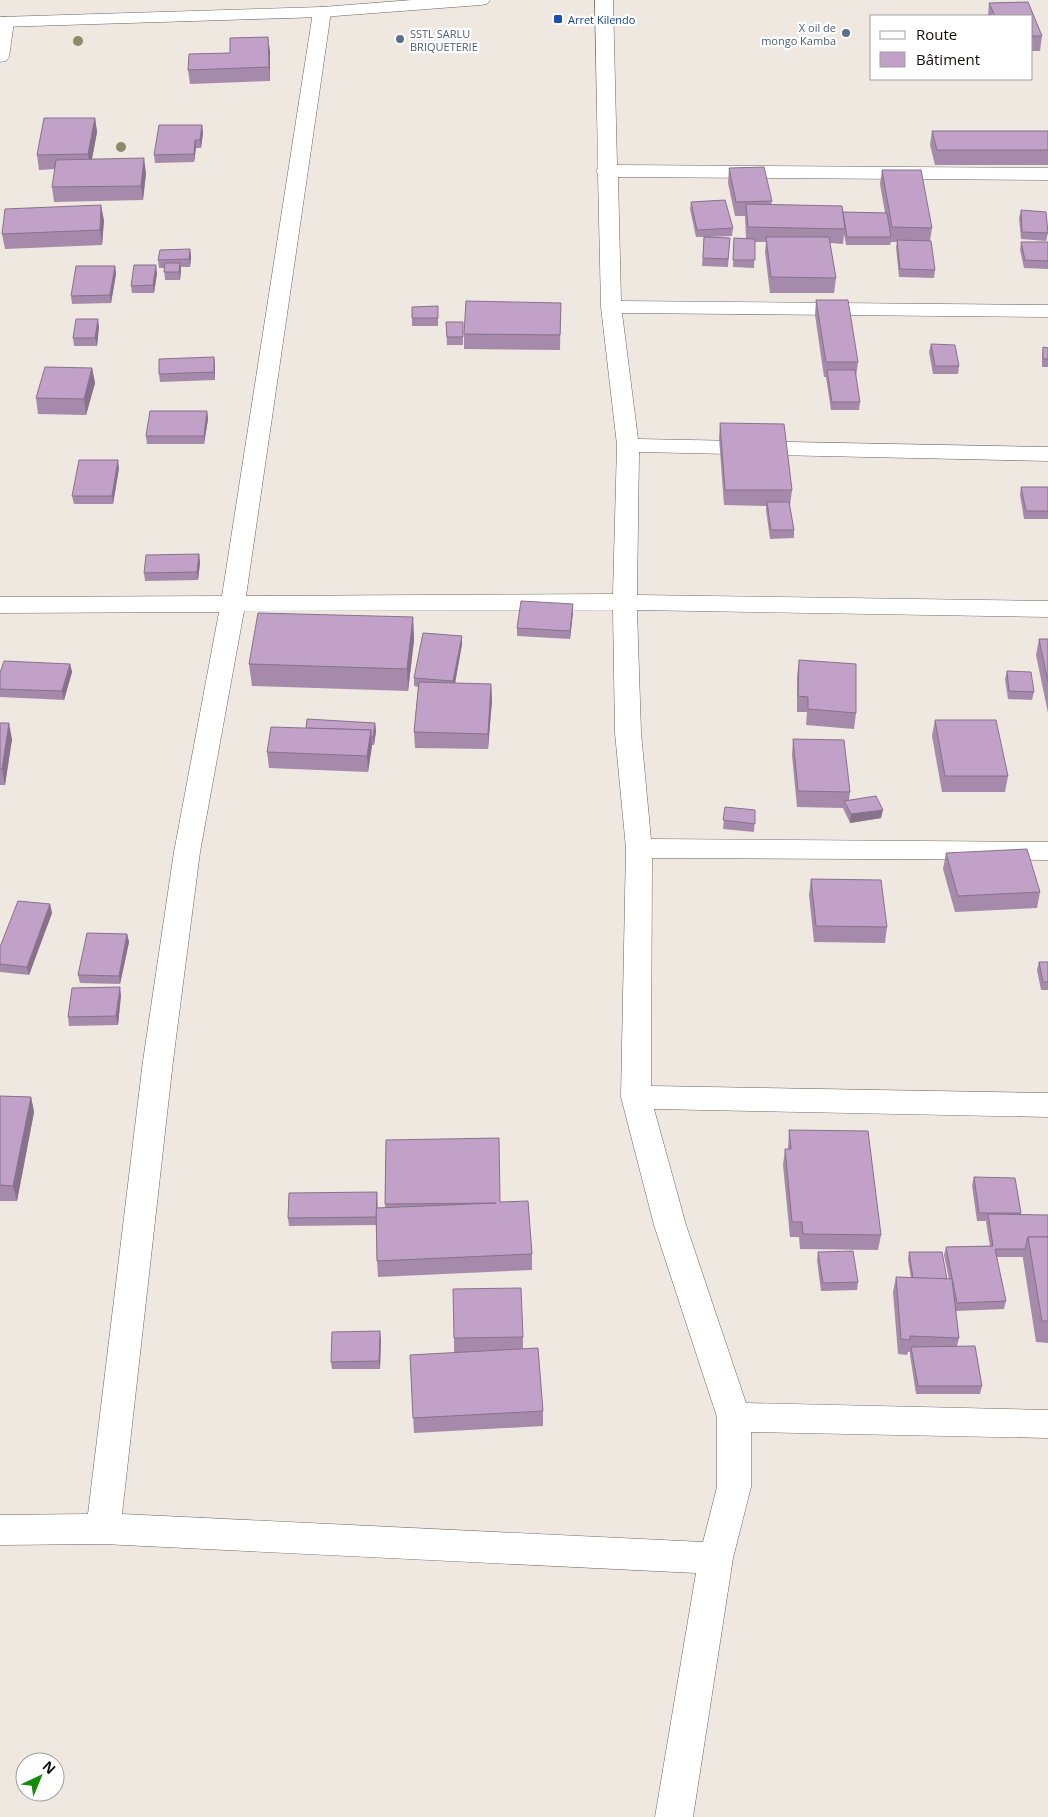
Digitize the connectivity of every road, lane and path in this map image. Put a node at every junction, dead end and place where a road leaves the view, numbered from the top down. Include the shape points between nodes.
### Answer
1 (482, 0) edge
2 (604, 0) edge
3 (322, 12) junction
4 (3, 22) edge
5 (0, 57) edge
6 (606, 170) junction
7 (1048, 174) edge
8 (611, 307) junction
9 (1048, 311) edge
10 (628, 445) junction
11 (1048, 454) edge
12 (625, 602) junction
13 (233, 604) junction
14 (0, 605) edge
15 (1048, 609) edge
16 (639, 848) junction
17 (1048, 851) edge
18 (636, 1097) junction
19 (1048, 1104) edge
20 (734, 1418) junction
21 (1048, 1424) edge
22 (103, 1529) junction
23 (0, 1530) edge
24 (716, 1558) junction
25 (674, 1817) edge

1 - 3 main road
2 - 6 main road
3 - 4 main road
3 - 13 main road
4 - 5 main road
6 - 7 main road
6 - 8 main road
8 - 9 main road
8 - 10 main road
10 - 11 main road
10 - 12 main road
12 - 13 main road
12 - 15 main road
12 - 16 main road via 628,733
13 - 14 main road
13 - 22 main road via 187,852 158,1061
16 - 17 main road
16 - 18 main road
18 - 19 main road
18 - 20 main road via 670,1224
20 - 21 main road
20 - 24 main road via 734,1487
22 - 23 main road
22 - 24 main road
24 - 25 main road

